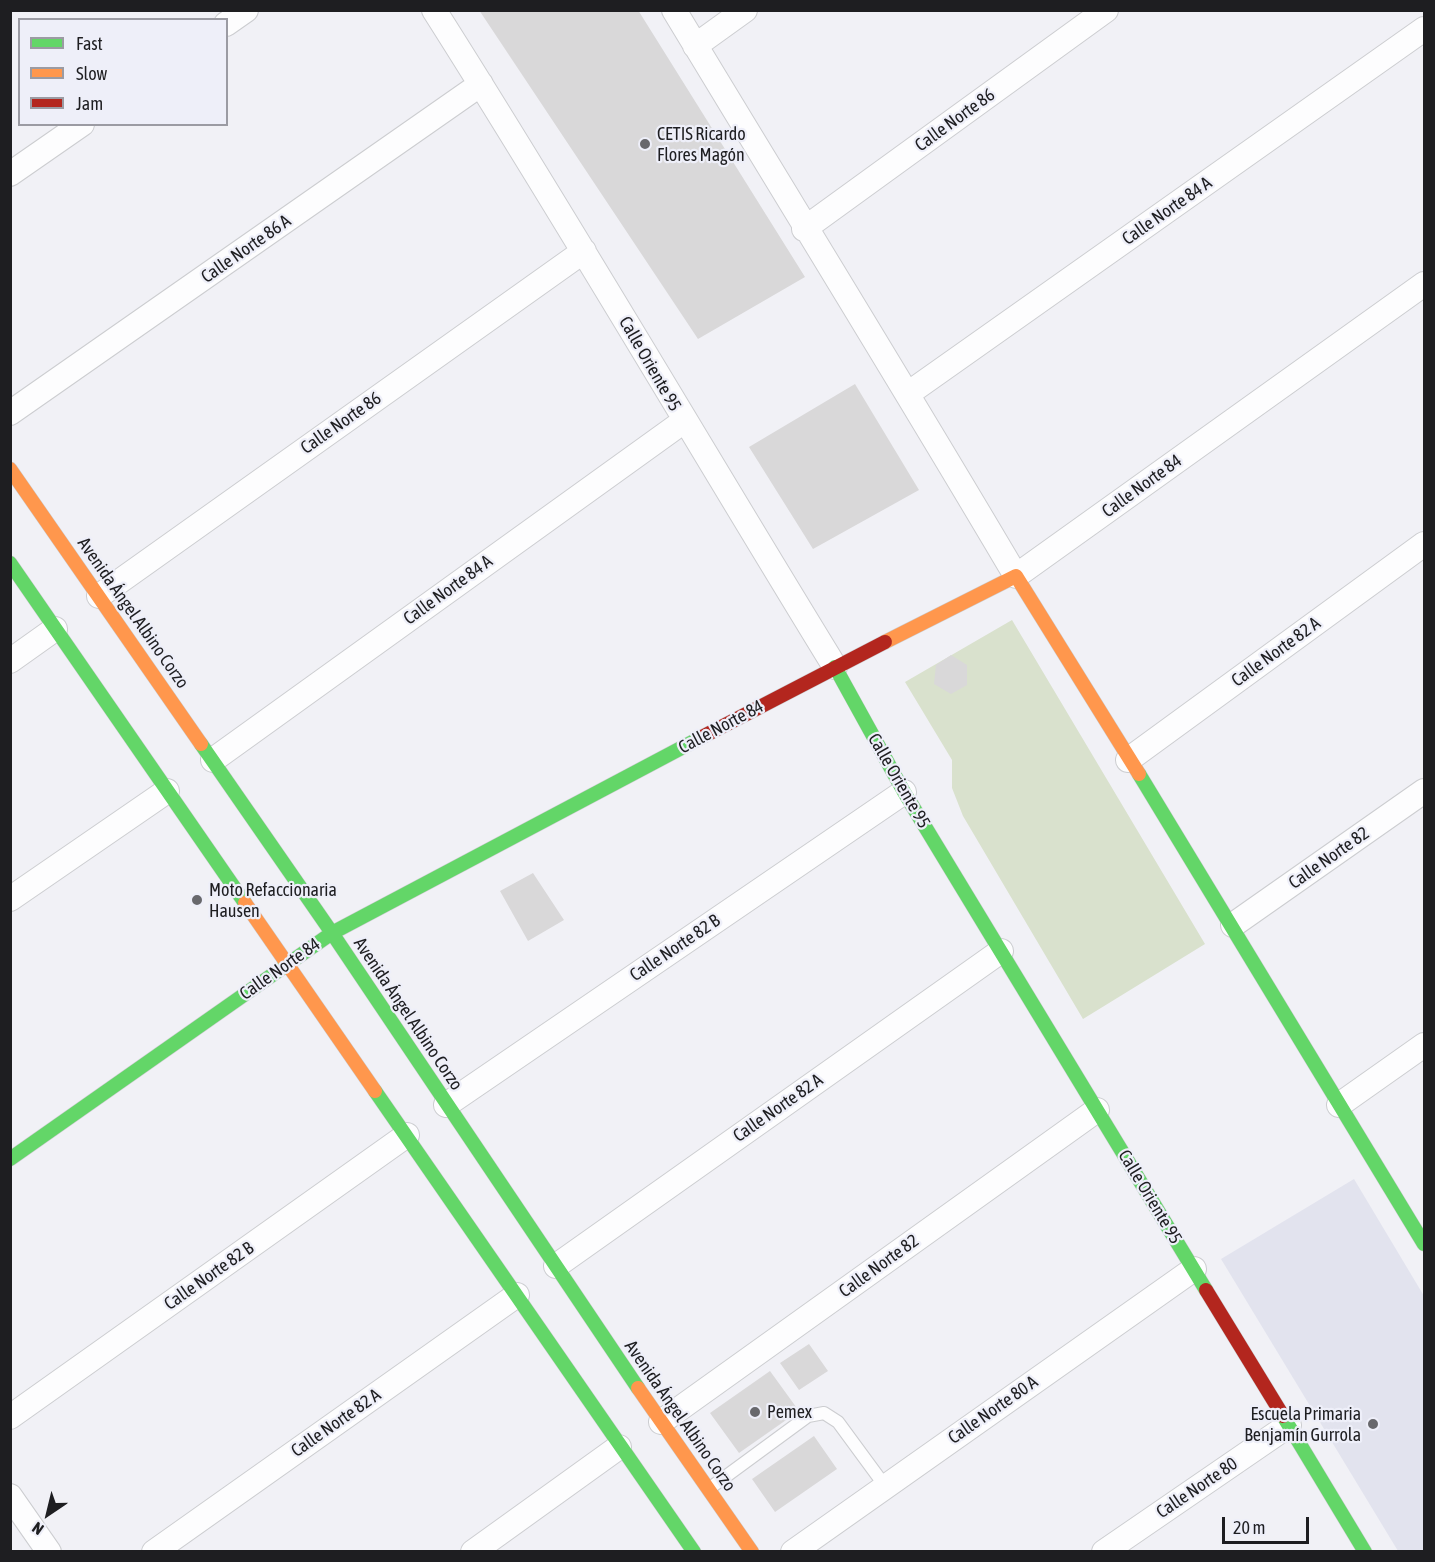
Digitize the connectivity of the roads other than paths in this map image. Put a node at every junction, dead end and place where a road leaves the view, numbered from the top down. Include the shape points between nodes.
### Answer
1 (246, 10) edge
2 (434, 10) edge
3 (674, 10) edge
4 (745, 10) edge
5 (1106, 10) edge
6 (228, 23) edge
7 (1425, 29) edge
8 (695, 46) junction
9 (481, 84) junction
10 (79, 126) edge
11 (10, 174) edge
12 (804, 229) junction
13 (584, 251) junction
14 (1425, 284) edge
15 (909, 393) junction
16 (10, 413) edge
17 (684, 421) junction
18 (10, 469) edge
19 (1425, 544) edge
20 (10, 563) edge
21 (1016, 576) junction
22 (99, 596) junction
23 (55, 629) junction
24 (10, 661) edge
25 (835, 667) junction
26 (213, 760) junction
27 (1128, 760) junction
28 (167, 791) junction
29 (1425, 791) edge
30 (904, 792) junction
31 (10, 899) edge
32 (1233, 925) junction
33 (332, 933) junction
34 (1001, 951) junction
35 (288, 963) junction
36 (1425, 1045) edge
37 (446, 1105) junction
38 (1339, 1105) junction
39 (1097, 1110) junction
40 (407, 1136) junction
41 (10, 1159) edge
42 (1425, 1244) edge
43 (556, 1266) junction
44 (1194, 1269) junction
45 (517, 1295) junction
46 (10, 1417) edge
47 (660, 1422) junction
48 (1289, 1425) junction
49 (619, 1447) junction
50 (885, 1486) junction
51 (709, 1489) junction
52 (10, 1496) edge
53 (49, 1551) edge
54 (154, 1551) edge
55 (472, 1551) edge
56 (694, 1551) edge
57 (752, 1551) edge
58 (793, 1551) edge
59 (1104, 1551) edge
60 (1365, 1551) edge

1 - 6 street
2 - 9 street, Calle Oriente 95
3 - 8 street
4 - 8 street
5 - 12 street, Calle Norte 86
7 - 15 street, Calle Norte 84 A
8 - 12 street
9 - 13 street, Calle Oriente 95
9 - 16 street, Calle Norte 86 A
10 - 11 street
12 - 15 street
13 - 17 street, Calle Oriente 95
13 - 22 street, Calle Norte 86
14 - 21 street, Calle Norte 84
15 - 21 street
17 - 25 street, Calle Oriente 95
17 - 26 street, Calle Norte 84 A
18 - 22 street, Avenida Ángel Albino Corzo
19 - 27 street, Calle Norte 82 A
20 - 23 street
21 - 25 street, Calle Norte 84
21 - 27 street
22 - 26 street, Avenida Ángel Albino Corzo
23 - 24 street
23 - 28 street
25 - 30 street, Calle Oriente 95
25 - 33 street, Calle Norte 84
26 - 33 street, Avenida Ángel Albino Corzo
27 - 32 street
28 - 31 street
28 - 35 street
29 - 32 street, Calle Norte 82
30 - 34 street, Calle Oriente 95
30 - 37 street, Calle Norte 82 B
32 - 38 street
33 - 35 street, Calle Norte 84
33 - 37 street, Avenida Ángel Albino Corzo
34 - 39 street, Calle Oriente 95
34 - 43 street, Calle Norte 82 A
35 - 40 street
35 - 41 street, Calle Norte 84
36 - 38 street
37 - 43 street, Avenida Ángel Albino Corzo
38 - 42 street
39 - 44 street, Calle Oriente 95
39 - 47 street, Calle Norte 82
40 - 45 street
40 - 46 street, Calle Norte 82 B
43 - 47 street, Avenida Ángel Albino Corzo
44 - 48 street, Calle Oriente 95
44 - 50 street, Calle Norte 80 A
45 - 49 street
45 - 54 street, Calle Norte 82 A
47 - 51 street, Avenida Ángel Albino Corzo
48 - 59 street, Calle Norte 80
48 - 60 street, Calle Oriente 95
49 - 55 street
49 - 56 street
50 - 51 lane via 838,1422 824,1413 808,1416
50 - 58 street, Calle Norte 80 A
51 - 57 street, Avenida Ángel Albino Corzo
52 - 53 street

